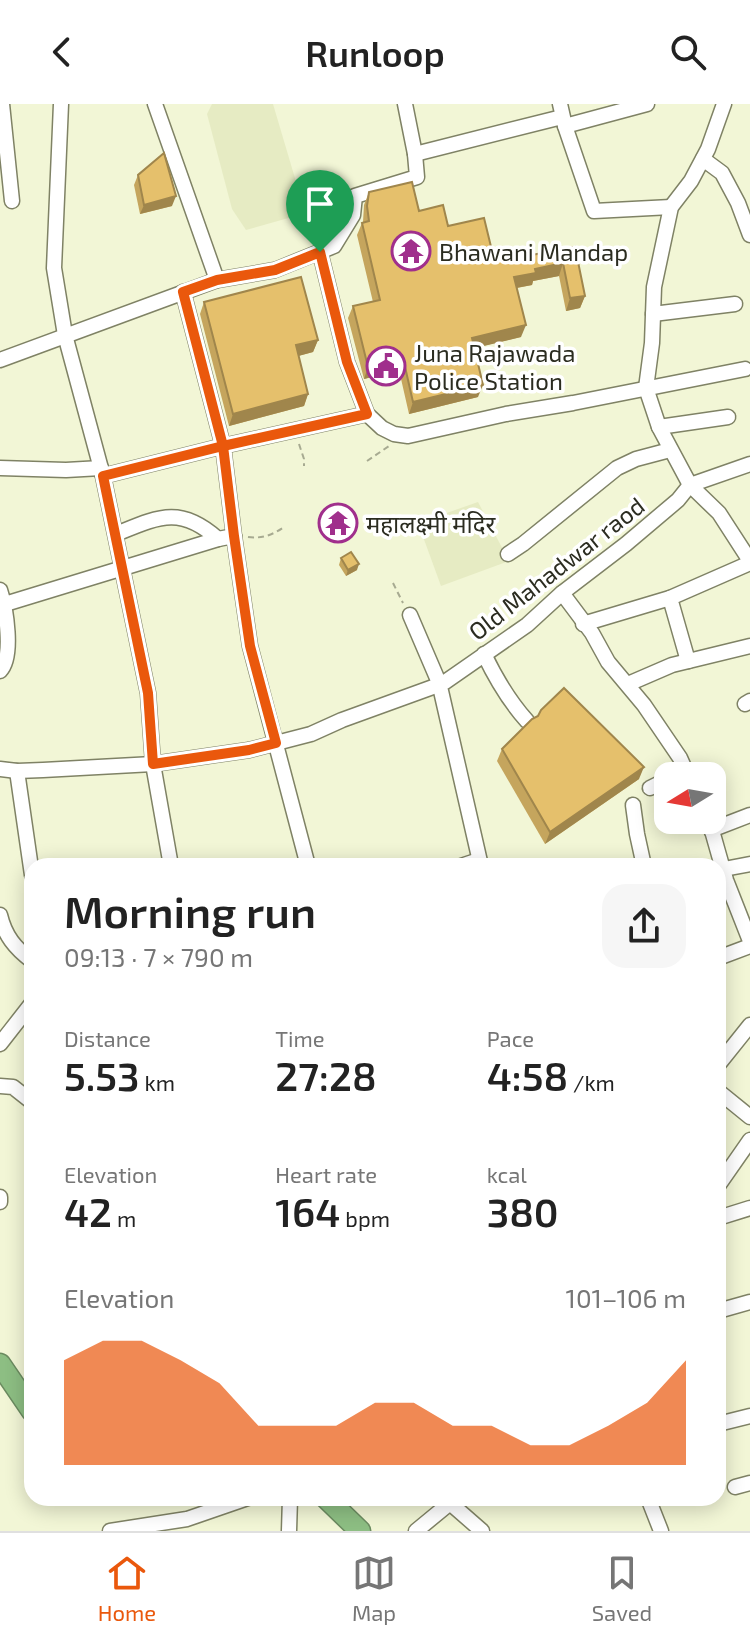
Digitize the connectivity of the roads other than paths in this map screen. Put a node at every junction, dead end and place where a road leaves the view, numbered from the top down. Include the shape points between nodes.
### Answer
1 (2, 104) edge
2 (61, 104) edge
3 (155, 104) edge
4 (405, 104) edge
5 (647, 104) edge
6 (724, 104) edge
7 (562, 116) edge
8 (415, 154) junction
9 (703, 159) junction
10 (12, 201) dead end
11 (671, 207) junction
12 (750, 235) edge
13 (320, 252) junction
14 (217, 280) junction
15 (183, 292) junction
16 (735, 304) dead end
17 (653, 314) junction
18 (65, 335) junction
19 (0, 360) edge
20 (745, 369) dead end
21 (646, 388) junction
22 (367, 414) junction
23 (728, 417) dead end
24 (659, 427) junction
25 (223, 446) junction
26 (670, 450) junction
27 (750, 464) edge
28 (0, 468) edge
29 (102, 472) junction
30 (690, 485) junction
31 (116, 534) junction
32 (234, 536) junction
33 (218, 539) junction
34 (508, 554) dead end
35 (750, 562) edge
36 (123, 567) junction
37 (562, 593) junction
38 (2, 597) edge
39 (670, 598) junction
40 (407, 610) road end
41 (583, 624) junction
42 (750, 646) edge
43 (484, 654) junction
44 (688, 661) junction
45 (0, 671) edge
46 (628, 684) junction
47 (439, 685) junction
48 (527, 721) edge
49 (276, 743) junction
50 (680, 762) edge
51 (153, 764) junction
52 (0, 769) edge
53 (17, 771) junction
54 (654, 786) edge
55 (650, 788) dead end
56 (633, 805) dead end
57 (750, 815) edge
58 (726, 821) edge
59 (713, 834) edge
60 (30, 858) edge
61 (170, 858) edge
62 (306, 858) edge
63 (479, 858) edge
64 (642, 858) edge
65 (720, 858) edge
66 (750, 864) edge
67 (726, 869) edge
68 (726, 876) edge
69 (0, 915) edge
70 (750, 944) edge
71 (24, 954) edge
72 (726, 954) edge
73 (24, 1012) edge
74 (750, 1025) edge
75 (2, 1037) edge
76 (726, 1055) edge
77 (0, 1086) edge
78 (24, 1096) edge
79 (726, 1098) edge
80 (750, 1117) edge
81 (750, 1140) edge
82 (726, 1174) edge
83 (750, 1208) edge
84 (726, 1216) edge
85 (750, 1302) edge
86 (726, 1309) edge
87 (0, 1364) edge
88 (24, 1399) edge
89 (750, 1416) edge
90 (726, 1422) edge
91 (750, 1483) edge
92 (735, 1487) dead end
93 (225, 1506) edge
94 (290, 1506) edge
95 (334, 1506) edge
96 (450, 1506) edge
97 (461, 1506) edge
98 (651, 1506) edge
99 (110, 1531) edge
100 (289, 1531) edge
101 (360, 1531) edge
102 (416, 1531) edge
103 (482, 1531) edge
104 (661, 1531) edge

1 - 10 street
2 - 18 street via 54,268
3 - 14 street
4 - 8 street
5 - 7 street
6 - 9 street
7 - 8 street
7 - 11 street via 594,211
8 - 13 street via 417,177 355,196 353,215 340,237
9 - 11 street
9 - 12 street via 722,173
11 - 17 street
13 - 14 street via 275,270
13 - 22 street via 347,362
14 - 15 street
15 - 18 street
15 - 25 street
16 - 17 street
17 - 21 street
18 - 19 street
18 - 29 street
20 - 21 street
21 - 22 street via 408,436 382,428
21 - 24 street
22 - 25 street
23 - 24 street
24 - 26 street
25 - 29 street
25 - 32 street
26 - 30 street
26 - 34 street via 617,468
27 - 30 street
28 - 29 street
29 - 31 street
30 - 35 street via 719,513
30 - 37 street, Old Mahadwar raod
31 - 33 street via 175,517 204,526
31 - 36 street
32 - 33 street
32 - 49 street via 250,646
33 - 36 street
35 - 39 street
36 - 38 street
36 - 51 street via 148,693
37 - 41 street
37 - 43 street, Old Mahadwar raod
38 - 45 street via 8,650
39 - 41 street
39 - 44 street
40 - 47 street
41 - 46 street
42 - 44 street
43 - 47 street, Old Mahadwar raod
43 - 48 street via 496,681
44 - 46 street
46 - 50 street
47 - 49 street, Old Mahadwar raod
47 - 63 street
49 - 51 street, Old Mahadwar raod
49 - 62 street
51 - 53 street, Old Mahadwar raod
51 - 61 street
52 - 53 street, Old Mahadwar raod
53 - 60 street
54 - 55 street
56 - 64 street
57 - 58 street
59 - 65 street
66 - 67 street
68 - 70 street
69 - 71 street via 12,944
70 - 72 street
73 - 75 street
74 - 76 street
77 - 78 street
79 - 80 street
81 - 82 street
83 - 84 street
85 - 86 street
87 - 88 highway
89 - 90 street
91 - 92 street
93 - 99 street via 187,1519
94 - 100 street
95 - 101 highway
96 - 102 street
97 - 103 street
98 - 104 street

